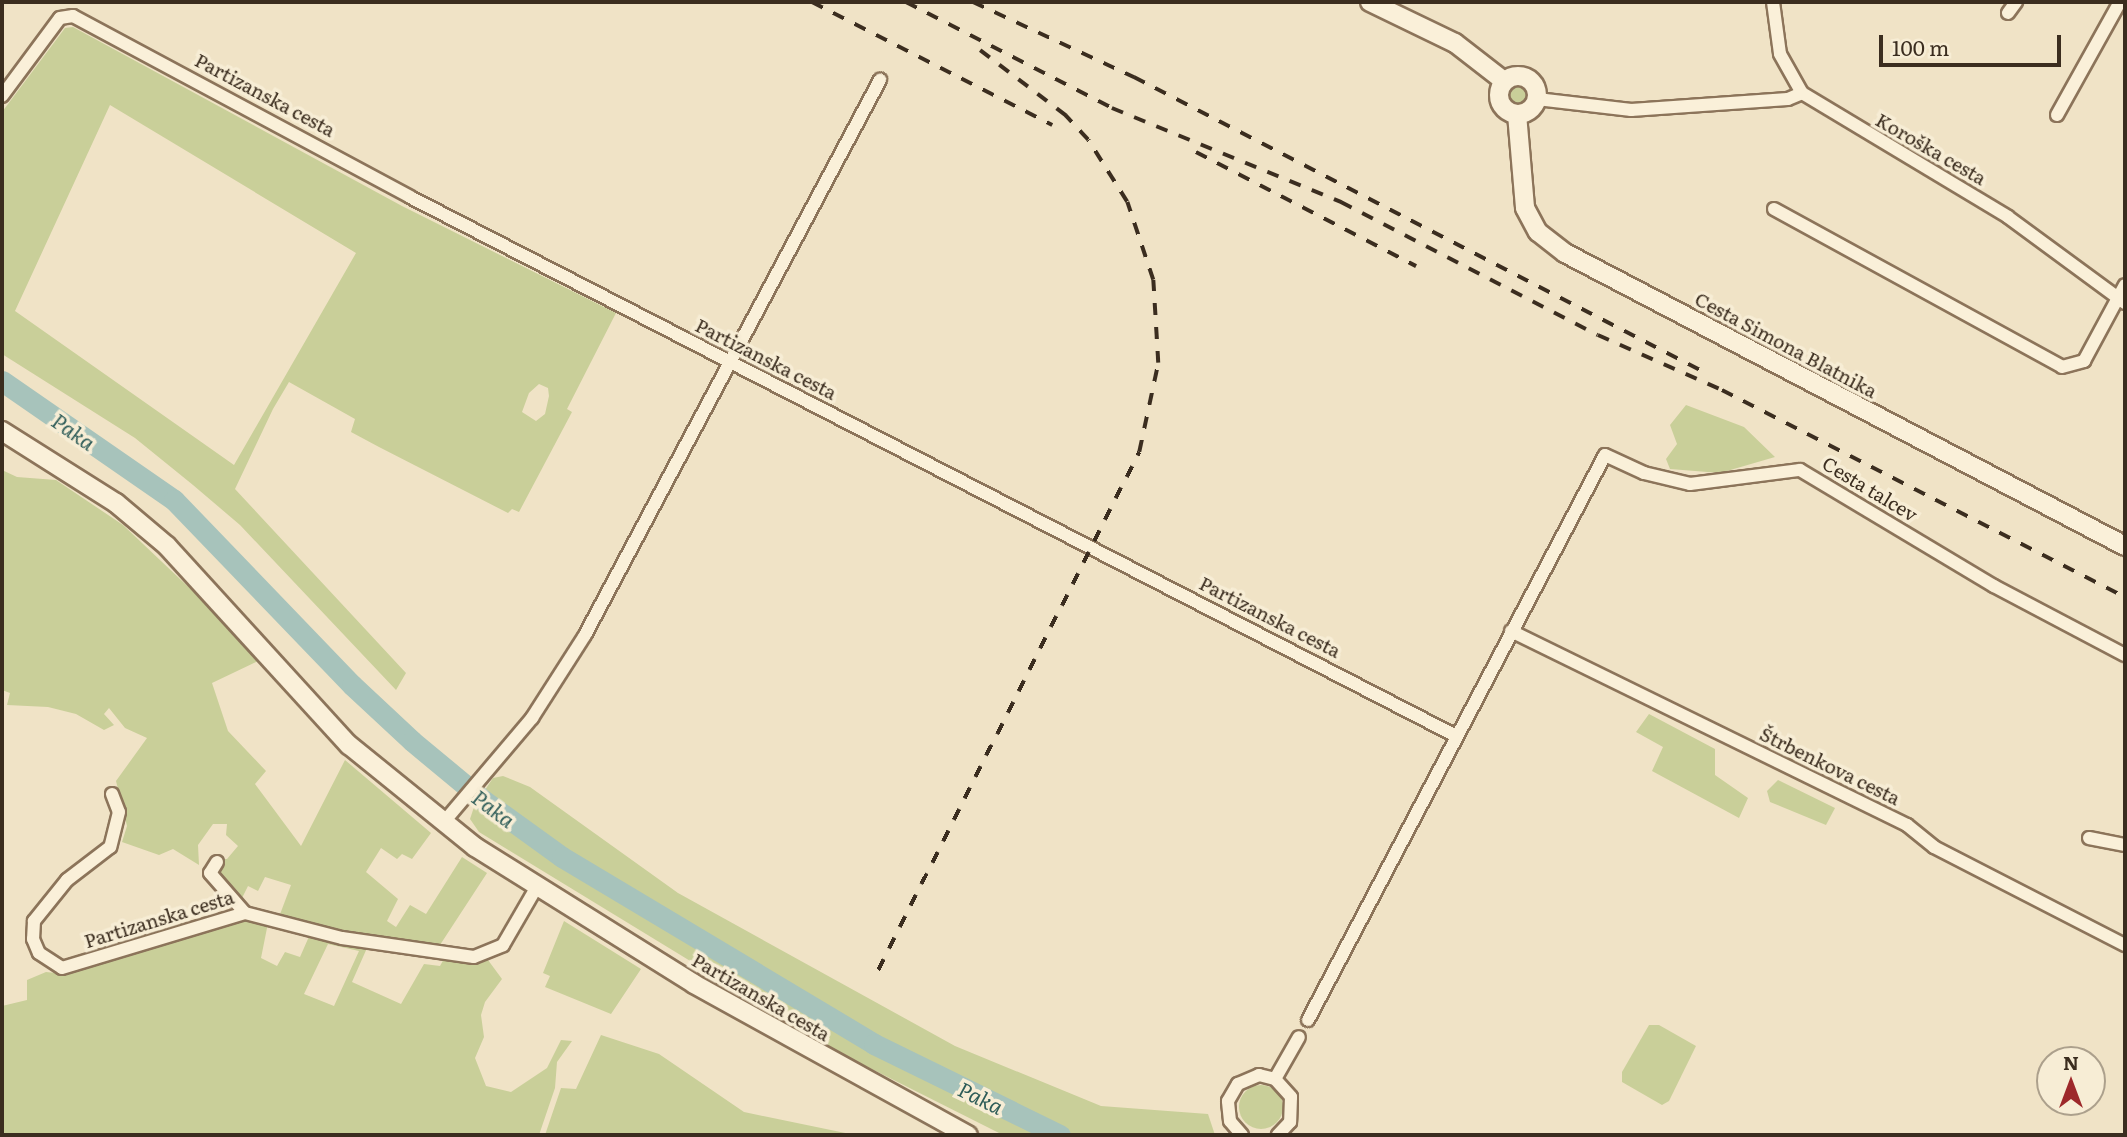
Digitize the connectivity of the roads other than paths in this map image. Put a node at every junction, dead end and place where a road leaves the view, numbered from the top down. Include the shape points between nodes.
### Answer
1 (1370, 2) edge
2 (1773, 2) edge
3 (2017, 2) edge
4 (2120, 2) edge
5 (2008, 13) dead end
6 (880, 80) dead end
7 (1504, 81) junction
8 (1802, 93) junction
9 (2, 96) edge
10 (1537, 99) junction
11 (1517, 114) junction
12 (2057, 115) dead end
13 (1774, 209) dead end
14 (2125, 285) edge
15 (2121, 301) edge
16 (732, 365) junction
17 (2, 431) edge
18 (2125, 546) edge
19 (1511, 631) junction
20 (2125, 655) edge
21 (1456, 736) junction
22 (112, 794) dead end
23 (443, 823) junction
24 (2089, 838) dead end
25 (2125, 845) edge
26 (217, 862) dead end
27 (536, 888) junction
28 (245, 913) junction
29 (2125, 945) edge
30 (1308, 1020) dead end
31 (1299, 1037) dead end
32 (1275, 1079) junction
33 (968, 1135) edge
34 (1242, 1135) edge
35 (1279, 1135) edge

1 - 7 main road via 1455,43
2 - 8 street, Koroška cesta via 1780,54
3 - 5 street
4 - 12 street
6 - 16 street
7 - 10 main road via 1528,77
7 - 11 main road via 1500,102
8 - 10 street via 1788,99 1630,110
8 - 15 street, Koroška cesta via 2008,217
9 - 16 street, Partizanska cesta via 60,18 74,16
10 - 11 main road via 1530,110
11 - 18 main road, Cesta Simona Blatnika via 1525,208 1538,232 1565,253
13 - 15 street via 2062,367 2084,361
14 - 15 street
16 - 21 street, Partizanska cesta
16 - 23 street via 585,635 531,718
17 - 23 main road, Partizanska cesta via 116,503 167,546 349,745
19 - 20 street, Cesta talcev via 1605,455 1644,473 1690,484 1800,470 1994,586
19 - 21 street
19 - 29 street, Štrbenkova cesta via 1907,825 1934,847
21 - 30 street
22 - 28 street, Partizanska cesta via 119,812 110,847 66,880 34,921 33,939 48,962 62,968 76,966
23 - 27 main road, Partizanska cesta
24 - 25 street
26 - 28 street via 210,873
27 - 28 street, Partizanska cesta via 503,945 474,957 342,938
27 - 33 main road, Partizanska cesta via 694,984
31 - 32 street
32 - 34 street via 1253,1076 1233,1089 1228,1115
32 - 35 street via 1287,1090 1293,1105 1290,1122

